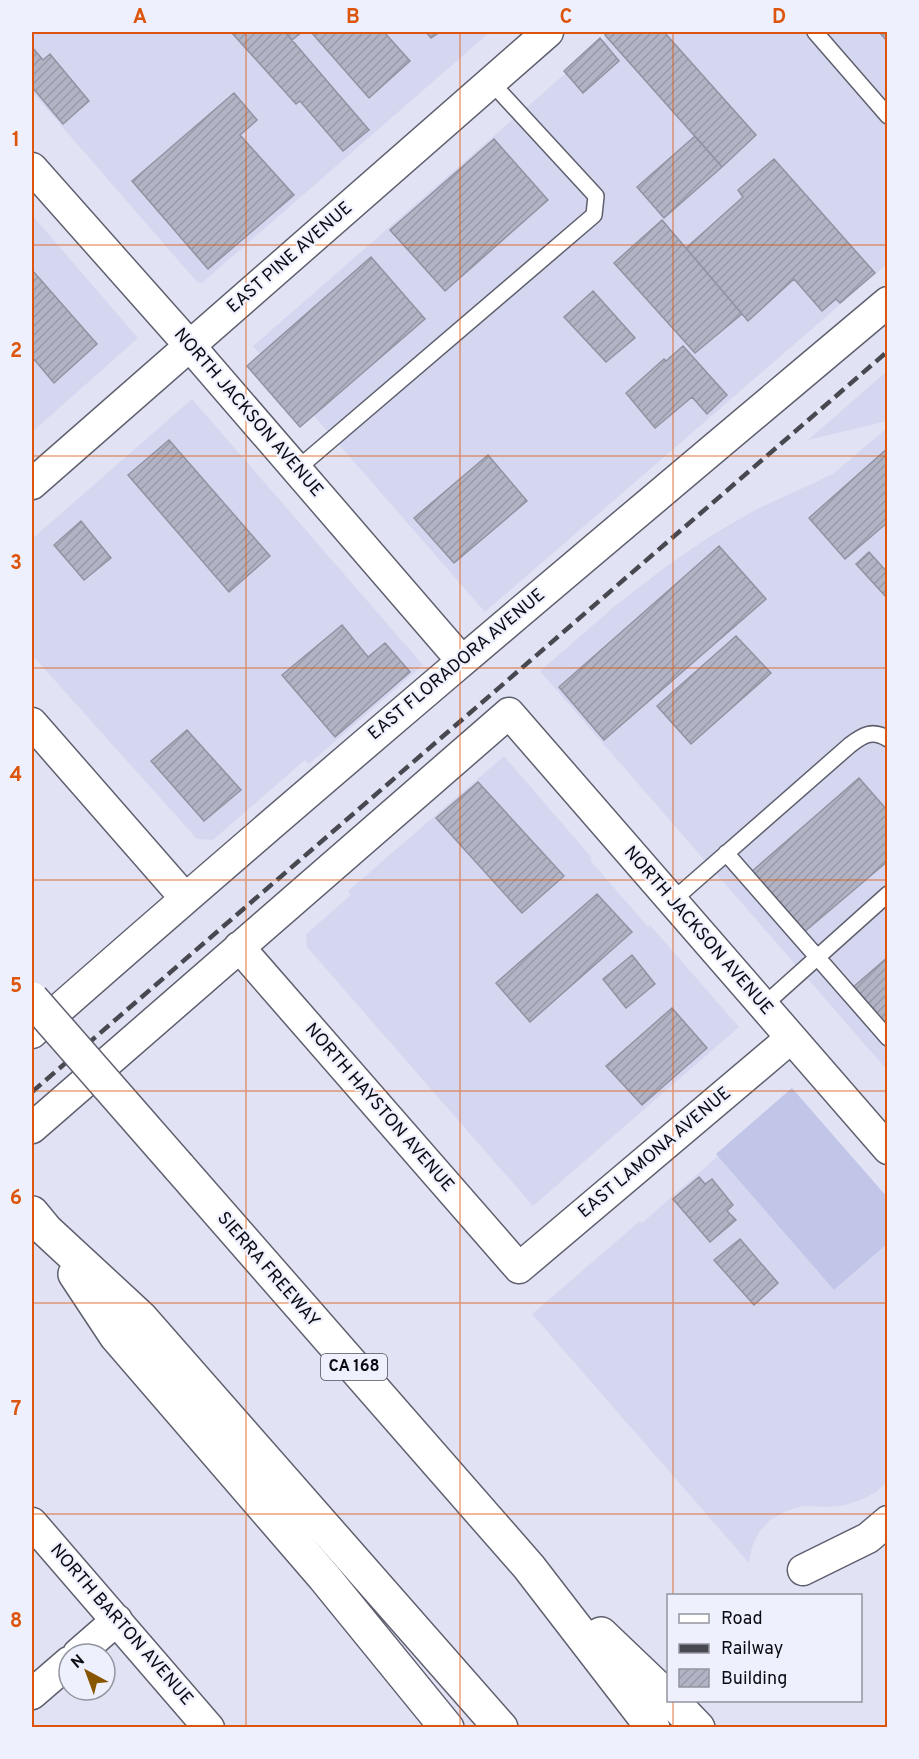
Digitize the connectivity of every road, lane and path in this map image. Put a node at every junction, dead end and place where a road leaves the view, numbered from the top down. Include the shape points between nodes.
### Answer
1 (548, 32) edge
2 (815, 32) edge
3 (490, 81) junction
4 (888, 116) edge
5 (32, 168) edge
6 (888, 302) edge
7 (190, 346) junction
8 (297, 469) junction
9 (32, 484) edge
10 (462, 660) junction
11 (32, 723) edge
12 (888, 739) edge
13 (726, 853) junction
14 (888, 894) edge
15 (185, 898) junction
16 (672, 901) junction
17 (239, 948) junction
18 (817, 957) junction
19 (32, 999) edge
20 (763, 1006) junction
21 (32, 1034) edge
22 (792, 1038) junction
23 (888, 1038) edge
24 (32, 1128) edge
25 (888, 1149) edge
26 (39, 1221) edge
27 (519, 1268) joint
28 (888, 1521) edge
29 (32, 1523) edge
30 (529, 1567) junction
31 (803, 1570) dead end
32 (117, 1620) junction
33 (92, 1642) edge
34 (57, 1672) edge
35 (32, 1694) edge
36 (667, 1696) edge
37 (673, 1702) edge
38 (209, 1728) edge
39 (447, 1728) edge
40 (501, 1728) edge
41 (652, 1728) edge
42 (698, 1728) edge

1 - 3 street, EAST PINE AVENUE
2 - 4 lane
3 - 7 street, EAST PINE AVENUE
3 - 8 lane via 596,196 594,215
5 - 7 street, NORTH JACKSON AVENUE
6 - 10 street, EAST FLORADORA AVENUE
7 - 8 street, NORTH JACKSON AVENUE
7 - 9 street, EAST PINE AVENUE
8 - 10 street, NORTH JACKSON AVENUE
10 - 15 street, EAST FLORADORA AVENUE
11 - 15 street
12 - 13 lane via 880,734 863,735
13 - 16 lane
13 - 18 lane
14 - 18 lane
15 - 21 street, EAST FLORADORA AVENUE
16 - 17 street, NORTH JACKSON AVENUE via 509,713
16 - 20 street, NORTH JACKSON AVENUE
17 - 24 street
17 - 27 street, NORTH HAYSTON AVENUE
18 - 20 lane
18 - 23 lane
19 - 30 highway, SIERRA FREEWAY / CA 168, bridge
20 - 22 street, NORTH JACKSON AVENUE
22 - 25 street, NORTH JACKSON AVENUE
22 - 27 street, EAST LAMONA AVENUE
26 - 39 highway via 116,1336 324,1577
26 - 40 highway via 140,1317
28 - 31 street via 868,1538
29 - 32 street, NORTH BARTON AVENUE
30 - 36 highway
30 - 41 highway
32 - 33 street
32 - 38 street, NORTH BARTON AVENUE
34 - 35 street
37 - 42 highway

